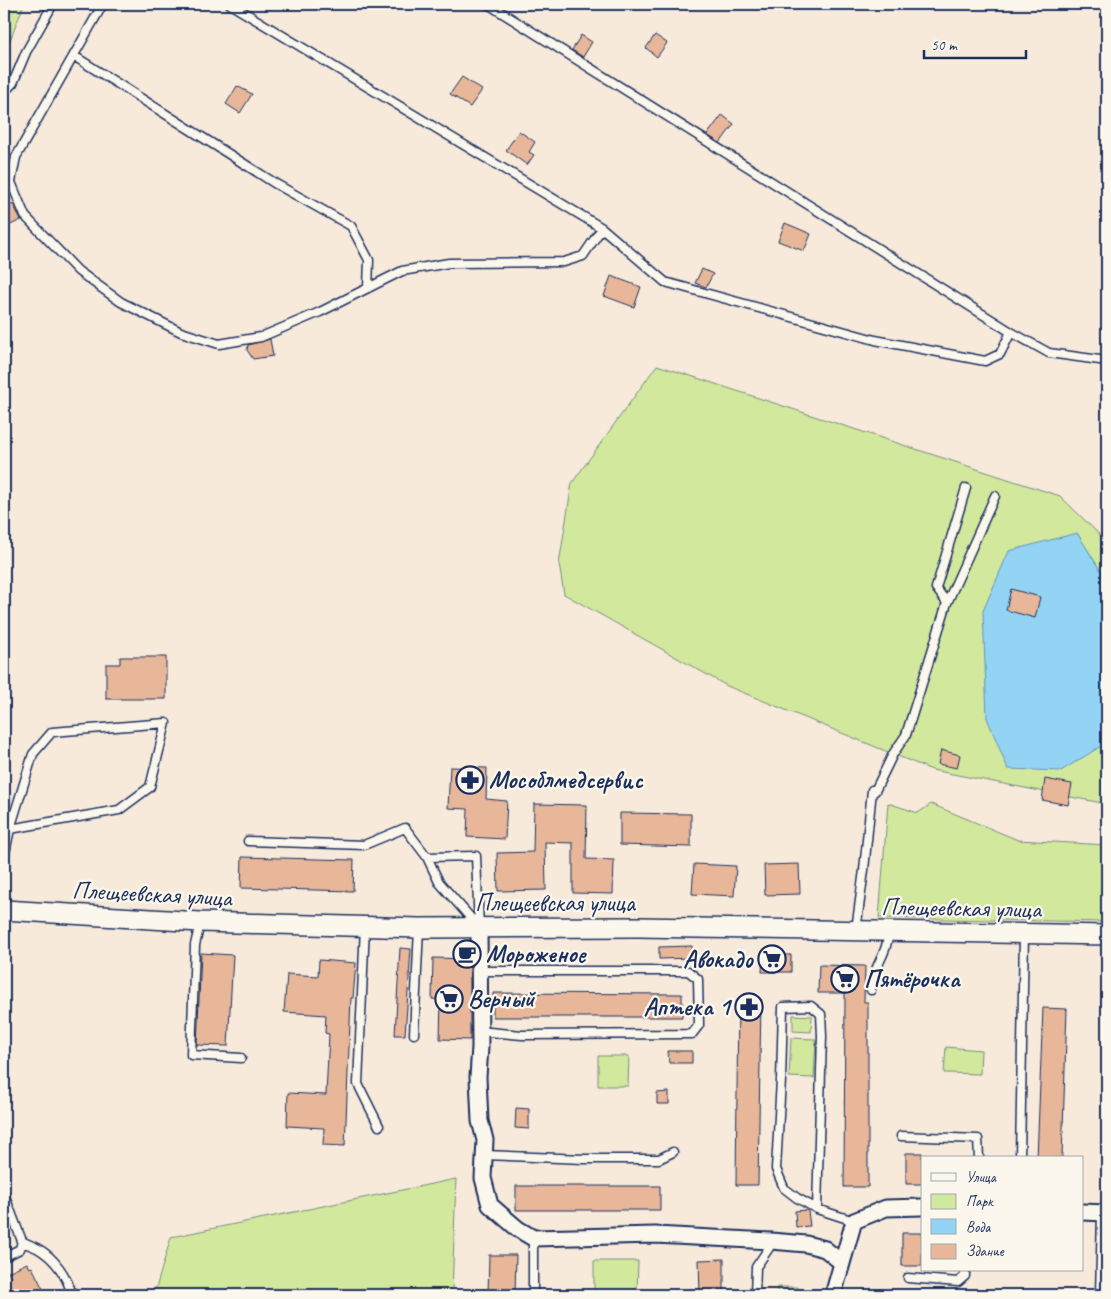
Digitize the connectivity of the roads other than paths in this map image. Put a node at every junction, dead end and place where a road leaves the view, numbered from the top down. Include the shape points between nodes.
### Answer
1 (54, 4) edge
2 (103, 4) edge
3 (230, 4) edge
4 (488, 4) edge
5 (74, 56) junction
6 (4, 92) edge
7 (602, 228) junction
8 (368, 288) junction
9 (1011, 332) junction
10 (1107, 362) edge
11 (966, 488) dead end
12 (995, 496) dead end
13 (947, 603) junction
14 (10, 830) junction
15 (248, 841) dead end
16 (427, 857) junction
17 (4, 858) edge
18 (4, 910) edge
19 (200, 922) junction
20 (365, 926) junction
21 (418, 928) junction
22 (479, 928) junction
23 (856, 932) junction
24 (888, 932) junction
25 (1024, 934) junction
26 (1107, 935) edge
27 (479, 971) junction
28 (871, 990) dead end
29 (479, 1031) junction
30 (414, 1034) dead end
31 (241, 1058) dead end
32 (379, 1126) dead end
33 (901, 1136) dead end
34 (673, 1152) dead end
35 (484, 1155) junction
36 (979, 1156) edge
37 (1020, 1156) edge
38 (4, 1194) edge
39 (921, 1207) edge
40 (817, 1208) junction
41 (1084, 1212) edge
42 (1104, 1213) edge
43 (854, 1221) junction
44 (533, 1238) junction
45 (22, 1241) junction
46 (771, 1241) junction
47 (4, 1257) edge
48 (841, 1262) junction
49 (965, 1272) edge
50 (908, 1278) dead end
51 (72, 1295) edge
52 (533, 1295) edge
53 (756, 1295) edge
54 (833, 1295) edge
55 (1100, 1295) edge

1 - 6 lane via 26,52 13,83
2 - 5 lane
3 - 7 lane
4 - 9 lane
5 - 8 lane via 276,184 351,226 369,260
5 - 8 lane via 16,157 11,182 25,216 78,271 121,302 181,332 219,344 261,337
7 - 8 lane via 583,256 564,262 449,263 402,272
7 - 9 lane via 665,282 875,340 986,361 1000,354
9 - 10 lane via 1048,353
11 - 13 lane via 936,588
12 - 13 lane
13 - 23 lane via 906,735 874,791
14 - 14 lane via 119,810 150,788 166,723 52,732 33,754
14 - 17 lane
15 - 16 lane via 364,845 405,828
16 - 22 lane via 439,882
16 - 22 lane via 476,856
18 - 19 street, Плещеевская улица
19 - 20 street, Плещеевская улица
19 - 31 lane via 195,945 191,1055
20 - 21 street, Плещеевская улица
20 - 32 lane via 358,1084
21 - 22 street, Плещеевская улица
21 - 30 lane
22 - 23 street, Плещеевская улица via 640,927
22 - 27 street
23 - 24 street, Плещеевская улица
24 - 25 street, Плещеевская улица
24 - 28 lane via 888,942 871,982
25 - 26 street, Плещеевская улица
25 - 37 lane
27 - 29 street
27 - 29 lane via 688,971 698,979 699,1025 692,1034 522,1035
29 - 35 street via 480,1121 485,1140
33 - 36 lane via 978,1139
34 - 35 lane via 659,1159
35 - 44 street via 483,1178 490,1205
38 - 45 lane
39 - 43 street via 886,1208
40 - 40 lane via 784,1188 776,1169 782,1007 811,1006 821,1014
40 - 43 lane
41 - 42 street
42 - 55 lane
43 - 48 street
44 - 46 street via 655,1236
44 - 52 lane
45 - 47 lane via 20,1249
45 - 51 lane via 52,1259 69,1283
46 - 48 street via 825,1249
46 - 53 lane via 756,1267
48 - 54 street
49 - 50 lane via 958,1282

